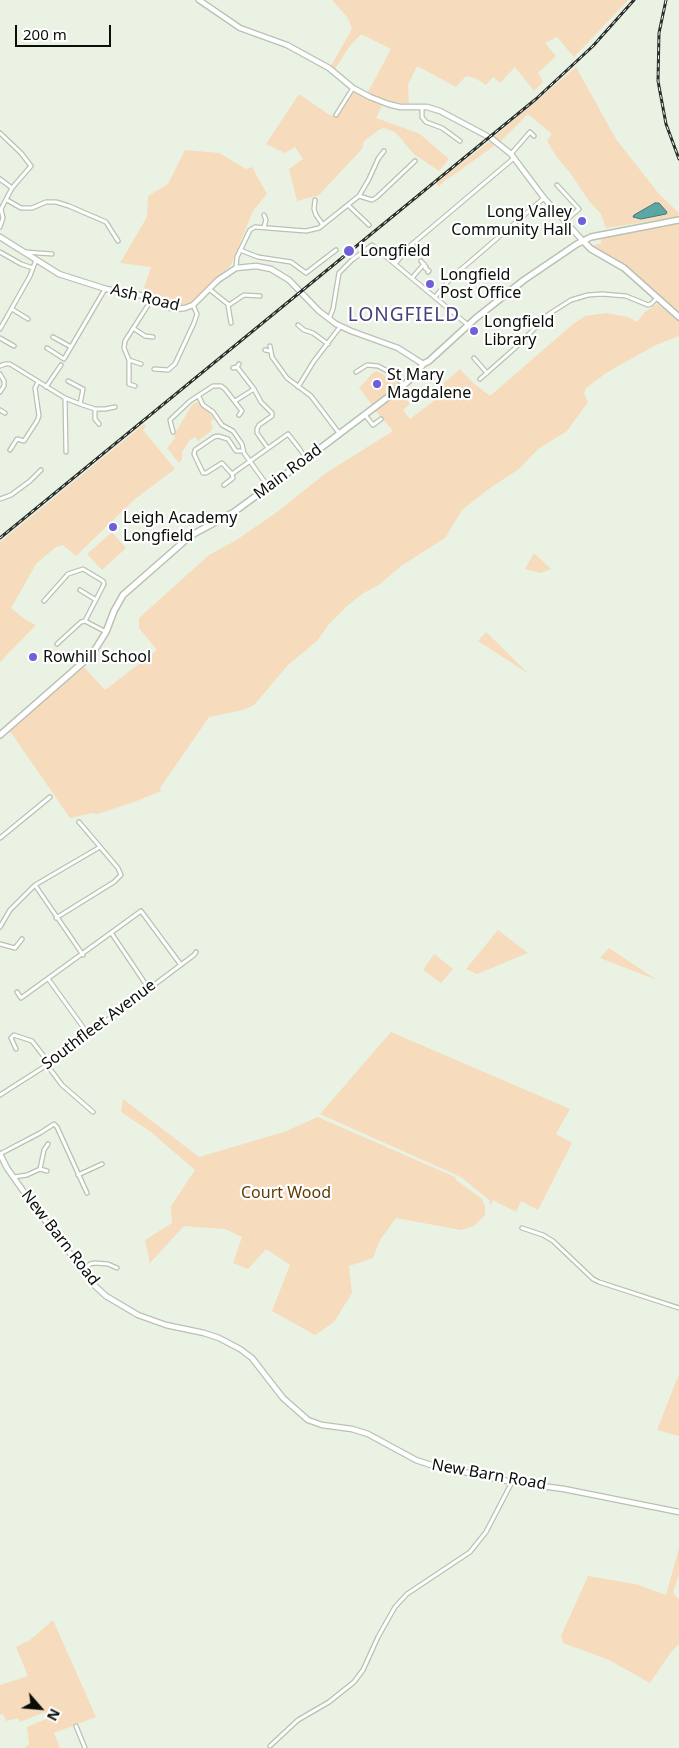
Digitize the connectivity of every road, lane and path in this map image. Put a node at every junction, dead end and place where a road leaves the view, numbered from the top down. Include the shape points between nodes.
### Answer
1 (199, 0) edge
2 (353, 88) junction
3 (422, 107) junction
4 (336, 115) dead end
5 (0, 133) edge
6 (534, 136) dead end
7 (460, 141) dead end
8 (384, 151) dead end
9 (513, 156) junction
10 (414, 161) dead end
11 (0, 179) edge
12 (557, 185) dead end
13 (12, 188) junction
14 (359, 196) junction
15 (544, 198) junction
16 (7, 200) junction
17 (315, 200) dead end
18 (349, 206) junction
19 (264, 215) dead end
20 (679, 220) edge
21 (565, 221) junction
22 (324, 225) junction
23 (369, 225) dead end
24 (0, 227) edge
25 (264, 227) junction
26 (0, 237) edge
27 (118, 241) dead end
28 (583, 241) junction
29 (240, 250) junction
30 (336, 250) dead end
31 (0, 252) edge
32 (24, 252) junction
33 (52, 254) dead end
34 (36, 260) junction
35 (396, 264) junction
36 (33, 268) junction
37 (236, 268) junction
38 (428, 272) dead end
39 (412, 278) junction
40 (106, 288) junction
41 (209, 289) junction
42 (257, 297) dead end
43 (435, 297) junction
44 (657, 298) junction
45 (152, 299) junction
46 (193, 305) junction
47 (228, 305) junction
48 (12, 309) junction
49 (679, 316) edge
50 (28, 319) dead end
51 (328, 319) junction
52 (0, 320) edge
53 (4, 322) junction
54 (231, 322) dead end
55 (298, 325) dead end
56 (468, 325) junction
57 (340, 327) junction
58 (133, 328) junction
59 (0, 330) edge
60 (53, 337) dead end
61 (153, 337) dead end
62 (0, 338) edge
63 (328, 344) junction
64 (14, 346) dead end
65 (270, 346) dead end
66 (71, 347) junction
67 (47, 348) dead end
68 (265, 350) dead end
69 (270, 351) junction
70 (474, 358) dead end
71 (129, 360) junction
72 (141, 364) dead end
73 (423, 364) junction
74 (61, 365) dead end
75 (0, 366) edge
76 (236, 367) dead end
77 (154, 368) dead end
78 (356, 372) dead end
79 (487, 373) junction
80 (0, 374) edge
81 (480, 379) dead end
82 (68, 381) dead end
83 (38, 382) junction
84 (404, 385) junction
85 (135, 386) dead end
86 (46, 387) junction
87 (298, 387) junction
88 (254, 389) junction
89 (0, 392) edge
90 (199, 397) junction
91 (65, 398) junction
92 (235, 401) junction
93 (80, 404) junction
94 (115, 407) dead end
95 (95, 409) junction
96 (0, 410) edge
97 (5, 413) dead end
98 (364, 414) junction
99 (239, 415) dead end
100 (381, 419) dead end
101 (99, 424) dead end
102 (173, 432) dead end
103 (339, 433) junction
104 (267, 447) junction
105 (299, 448) joint
106 (10, 450) dead end
107 (243, 451) junction
108 (66, 452) dead end
109 (306, 458) junction
110 (249, 461) junction
111 (41, 470) dead end
112 (232, 474) junction
113 (224, 485) dead end
114 (267, 485) junction
115 (0, 499) edge
116 (80, 590) dead end
117 (96, 600) junction
118 (44, 601) dead end
119 (85, 621) junction
120 (106, 632) junction
121 (57, 644) dead end
122 (0, 735) edge
123 (50, 796) dead end
124 (79, 822) dead end
125 (0, 838) edge
126 (100, 847) junction
127 (35, 886) junction
128 (56, 918) junction
129 (0, 927) edge
130 (112, 934) junction
131 (22, 939) dead end
132 (0, 944) edge
133 (196, 952) dead end
134 (83, 955) junction
135 (181, 965) junction
136 (49, 980) junction
137 (149, 988) junction
138 (17, 992) dead end
139 (88, 1034) junction
140 (16, 1049) dead end
141 (48, 1064) junction
142 (0, 1095) edge
143 (93, 1112) dead end
144 (48, 1144) dead end
145 (0, 1154) edge
146 (102, 1164) dead end
147 (40, 1169) junction
148 (47, 1171) dead end
149 (78, 1175) junction
150 (14, 1177) junction
151 (87, 1193) dead end
152 (522, 1228) dead end
153 (117, 1268) dead end
154 (83, 1272) junction
155 (679, 1308) edge
156 (512, 1482) junction
157 (679, 1512) edge
158 (76, 1726) dead end
159 (269, 1747) edge
160 (85, 1748) edge

1 - 2 street via 240,28 286,45 325,66
2 - 3 street via 388,104
2 - 4 street
3 - 7 street via 422,117 426,122 442,128
3 - 9 street via 453,117 489,137
5 - 13 street via 31,166
6 - 9 street via 530,132
8 - 14 street
9 - 15 street
9 - 35 street via 411,245
10 - 14 street via 377,197 372,200
11 - 13 street
12 - 21 street via 579,209
13 - 16 street
14 - 18 street
15 - 21 street
15 - 43 street via 451,278
16 - 24 street via 1,209
16 - 27 street via 21,208 32,208 46,202 69,206 106,222
17 - 22 street via 316,215
18 - 22 street
18 - 23 street
19 - 25 street
20 - 28 main road, Main Road via 611,232
21 - 28 street
22 - 25 street via 306,232
25 - 29 street via 250,230
26 - 32 street, Ash Road
28 - 44 main road via 624,268
28 - 56 main road, Main Road via 524,280
29 - 30 street via 258,257 292,262 306,274
29 - 37 street
31 - 36 street
32 - 33 street
32 - 34 street, Ash Road
34 - 36 street
34 - 40 street, Ash Road via 59,274
35 - 39 street
35 - 51 street via 372,245 352,260 337,276 333,309
36 - 48 street
37 - 41 street, Ash Road
37 - 51 street via 256,266 278,272
38 - 39 street via 422,262
39 - 43 street
40 - 45 street, Ash Road
40 - 66 street
41 - 46 street, Ash Road
41 - 47 street
42 - 47 street via 244,295
43 - 56 street
44 - 49 main road
44 - 79 street via 648,305 628,297 607,294 571,300 546,317
45 - 46 street, Ash Road via 176,309
45 - 58 street
46 - 77 street via 197,314 175,364 168,370
47 - 54 street
48 - 50 street
48 - 53 street
51 - 57 street
52 - 53 street
53 - 59 street
55 - 63 street
56 - 73 main road, Main Road
57 - 63 street
57 - 73 street via 394,346
58 - 61 street
58 - 71 street via 124,348
60 - 66 street
62 - 64 street
63 - 87 street
65 - 69 street
66 - 67 street via 64,359
68 - 69 street
69 - 87 street via 287,378
70 - 79 street
71 - 72 street
71 - 85 street via 129,384
73 - 84 main road, Main Road
74 - 86 street
75 - 83 street via 10,364
76 - 88 street
78 - 84 street via 367,365 378,366
79 - 81 street
80 - 89 street via 4,381
82 - 93 street via 83,389
83 - 86 street
83 - 106 street via 35,388 37,421 24,441 17,439
84 - 98 main road, Main Road
86 - 91 street
87 - 103 street via 312,396
88 - 92 street
88 - 104 street via 272,413 257,429
90 - 92 street via 217,386 225,389
90 - 102 street via 170,420
90 - 107 street via 222,425 233,432 243,445
91 - 93 street
91 - 108 street
92 - 99 street via 242,411
93 - 95 street
94 - 95 street
95 - 101 street
96 - 97 street
98 - 100 street via 373,425
98 - 103 main road, Main Road
103 - 109 main road, Main Road
104 - 105 street via 288,434
104 - 110 street
105 - 109 street
107 - 110 street
107 - 112 street via 236,451 228,439 220,436 195,450 204,473 222,463
109 - 114 main road, Main Road via 273,484
110 - 112 street
110 - 114 street
111 - 115 street via 11,495
112 - 113 street via 233,478
114 - 120 main road, Main Road via 234,512 190,536 129,589 118,603
116 - 117 street
117 - 118 street via 103,581 83,569 68,574
117 - 119 street
119 - 120 street
119 - 121 street
120 - 122 main road, Main Road via 82,663
123 - 125 street
124 - 126 street
126 - 127 street
126 - 128 street via 121,876
127 - 128 street
127 - 129 street via 10,910
128 - 134 street
130 - 134 street
130 - 135 street via 141,911
130 - 137 street
131 - 132 street via 15,948
133 - 135 street, Southfleet Avenue
134 - 136 street
135 - 137 street, Southfleet Avenue
136 - 138 street via 21,998
136 - 139 street
137 - 139 street, Southfleet Avenue
139 - 141 street, Southfleet Avenue
140 - 141 street via 11,1038 14,1035 32,1041
141 - 142 street, Southfleet Avenue
141 - 143 street via 62,1085
144 - 147 street
145 - 149 street via 54,1124
145 - 150 street, New Barn Road
146 - 149 street
147 - 148 street
147 - 150 street
149 - 151 street
150 - 154 street, New Barn Road
152 - 155 street via 553,1241 593,1279
153 - 154 street via 95,1263
154 - 156 street, New Barn Road via 106,1296 138,1315 212,1335 240,1349 253,1360 283,1398 308,1420 368,1434 434,1466
156 - 157 street, New Barn Road via 564,1488
156 - 159 street via 486,1532 470,1552 407,1594 395,1606 354,1682 330,1702 298,1720
158 - 160 street

